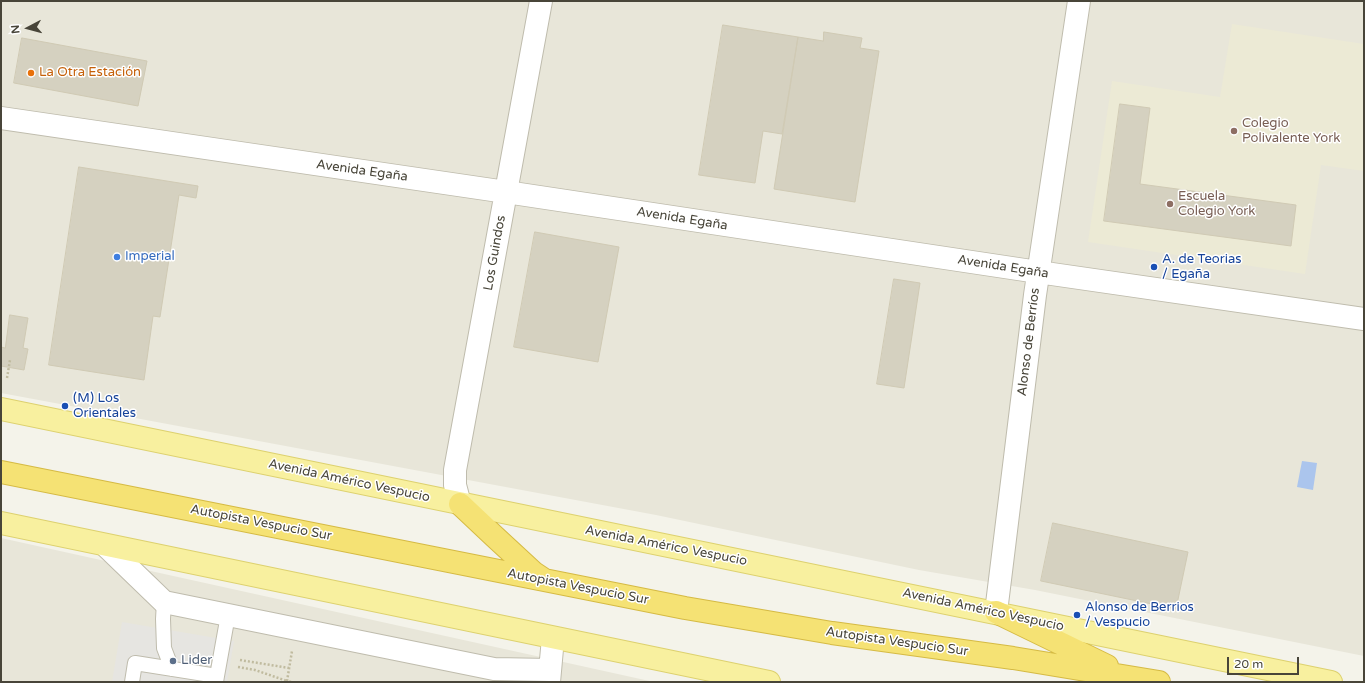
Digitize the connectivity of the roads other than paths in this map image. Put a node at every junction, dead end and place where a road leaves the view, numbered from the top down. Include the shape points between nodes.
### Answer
1 (541, 1) edge
2 (1078, 1) edge
3 (1, 118) edge
4 (506, 192) junction
5 (1038, 272) junction
6 (1364, 319) edge
7 (1, 409) edge
8 (1, 472) edge
9 (460, 504) junction
10 (1, 523) edge
11 (106, 546) junction
12 (546, 580) junction
13 (164, 602) junction
14 (996, 612) junction
15 (228, 615) junction
16 (553, 638) junction
17 (172, 669) junction
18 (550, 676) edge
19 (1128, 676) junction
20 (744, 678) edge
21 (217, 679) edge
22 (132, 682) edge
23 (769, 682) edge
24 (1159, 682) edge
25 (1331, 682) edge

1 - 4 street, Los Guindos
2 - 5 street, Alonso de Berríos
3 - 4 street, Avenida Egaña
4 - 5 street, Avenida Egaña
4 - 9 street, Los Guindos via 455,470
5 - 6 street, Avenida Egaña
5 - 14 street, Alonso de Berríos
7 - 9 main road, Avenida Américo Vespucio
8 - 12 highway, Autopista Vespucio Sur
9 - 12 highway via 506,548
9 - 14 main road, Avenida Américo Vespucio
10 - 11 main road
11 - 13 street
11 - 16 main road
12 - 19 highway, Autopista Vespucio Sur via 685,608 832,633
13 - 15 street
13 - 17 lane via 164,648
14 - 19 highway
14 - 25 main road, Avenida Américo Vespucio
15 - 18 street via 494,669
15 - 21 lane
16 - 18 street
16 - 20 main road
17 - 21 lane
17 - 22 lane via 135,663
19 - 24 highway, Autopista Vespucio Sur
20 - 23 main road

